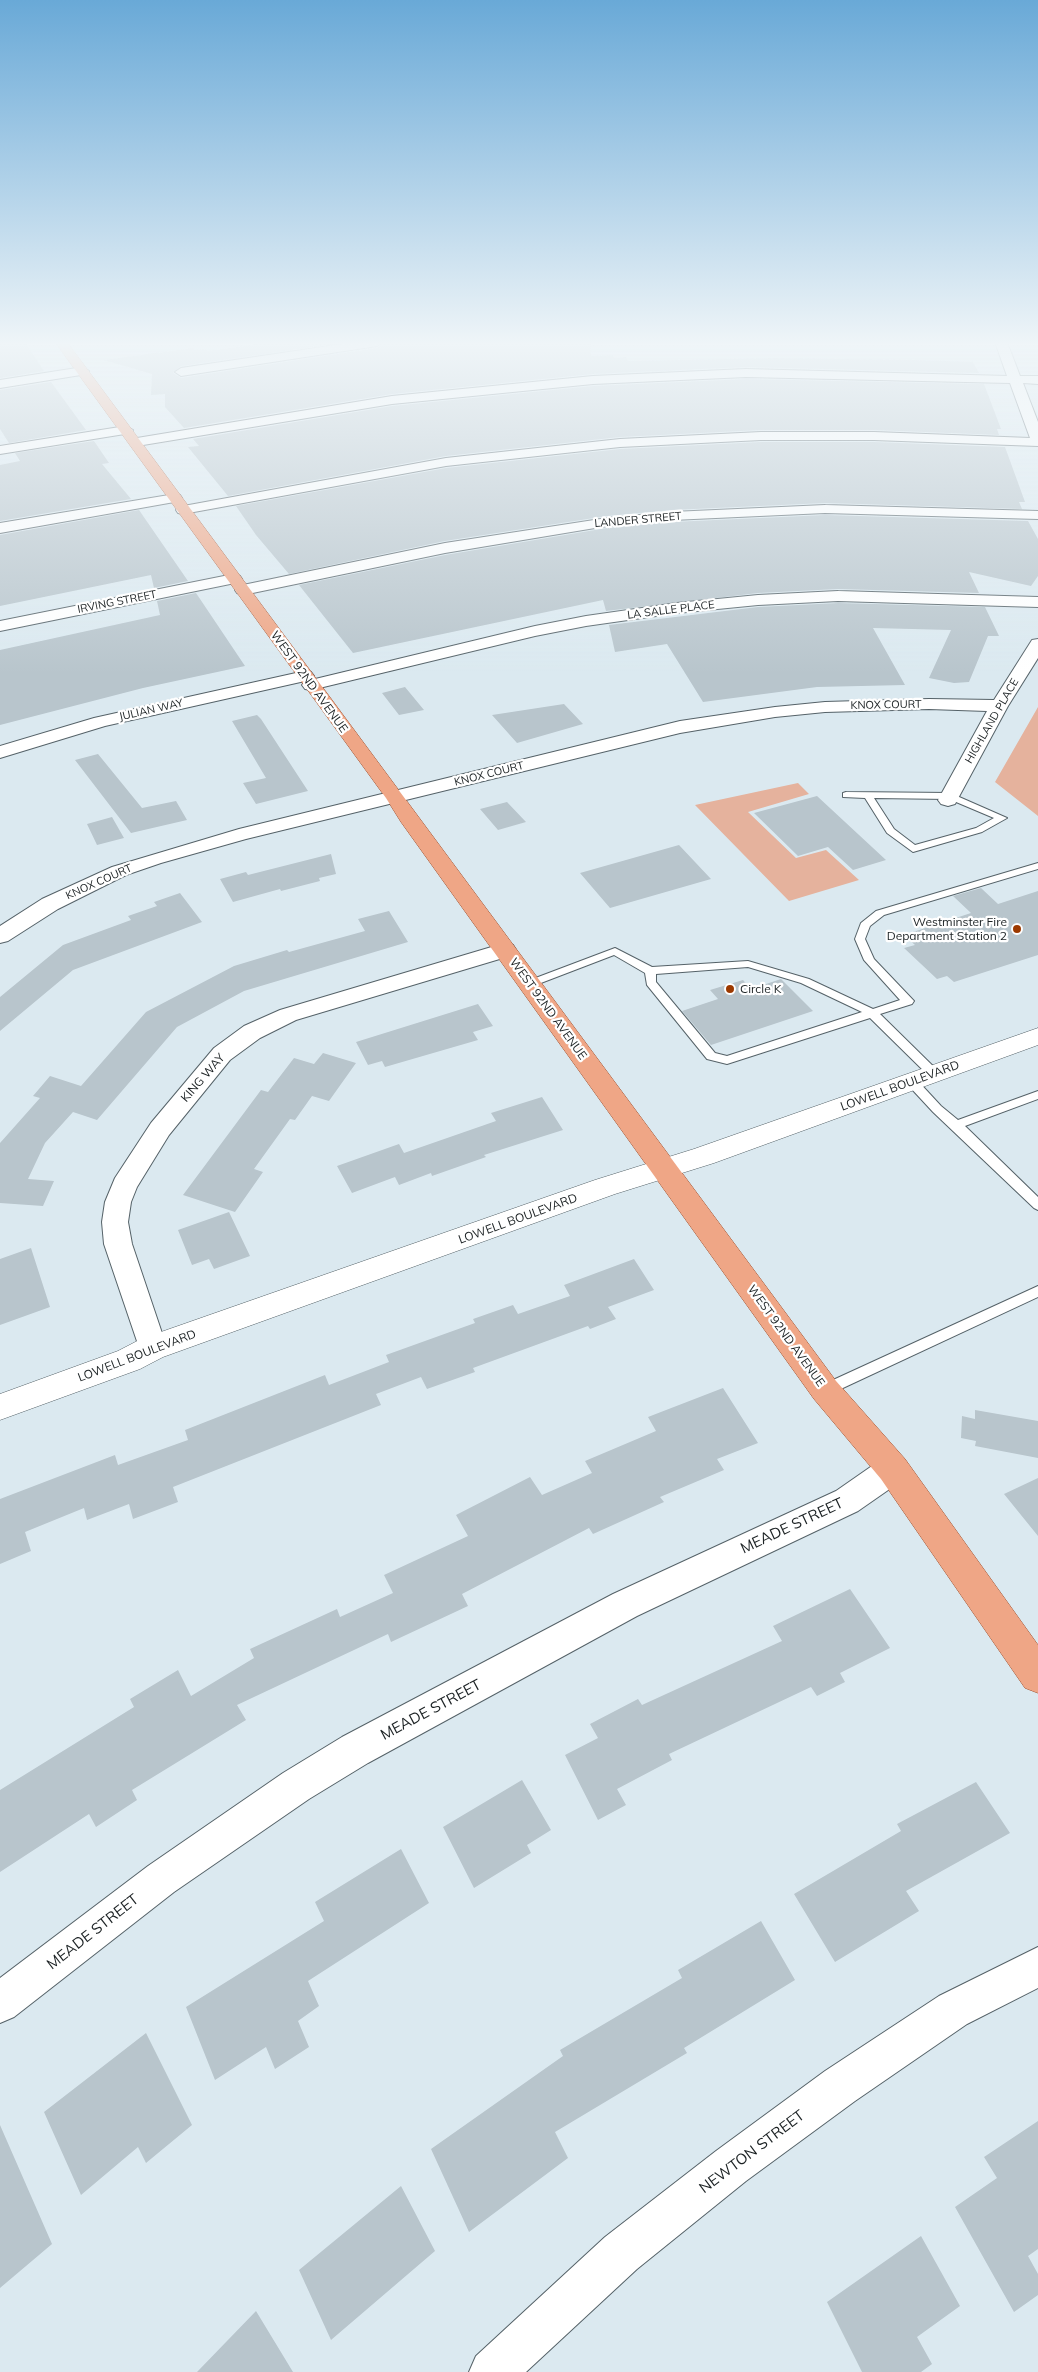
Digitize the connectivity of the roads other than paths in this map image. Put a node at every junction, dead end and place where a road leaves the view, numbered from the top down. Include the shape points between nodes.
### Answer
1 (143, 453) edge
2 (531, 453) edge
3 (179, 504) junction
4 (1038, 515) edge
5 (0, 528) edge
6 (239, 584) junction
7 (1038, 602) edge
8 (0, 626) edge
9 (1038, 644) edge
10 (308, 680) junction
11 (999, 706) junction
12 (0, 752) edge
13 (846, 795) dead end
14 (868, 795) junction
15 (395, 797) junction
16 (949, 798) junction
17 (1038, 866) edge
18 (0, 936) edge
19 (505, 950) junction
20 (650, 972) junction
21 (529, 984) junction
22 (872, 1013) junction
23 (1036, 1040) edge
24 (923, 1078) junction
25 (1038, 1095) edge
26 (956, 1125) junction
27 (665, 1169) junction
28 (1038, 1205) edge
29 (1038, 1290) edge
30 (152, 1348) junction
31 (825, 1390) junction
32 (0, 1407) edge
33 (893, 1469) junction
34 (1038, 1675) edge
35 (1038, 1967) edge
36 (0, 2003) edge
37 (492, 2372) edge

1 - 3 main road, WEST 92ND AVENUE
2 - 3 street via 446,462
3 - 5 street
3 - 6 main road, WEST 92ND AVENUE
4 - 6 street, LANDER STREET via 825,509 606,522
6 - 8 street, IRVING STREET
6 - 10 main road, WEST 92ND AVENUE
7 - 10 street, LA SALLE PLACE via 838,596 677,608 586,621
9 - 11 street, HIGHLAND PLACE
10 - 12 street, JULIAN WAY via 100,722
10 - 15 main road, WEST 92ND AVENUE
11 - 15 street, KNOX COURT via 825,707 726,719 680,727
11 - 16 street, HIGHLAND PLACE
13 - 14 lane
14 - 16 lane
14 - 16 lane via 890,831 913,849 979,830 1002,818
15 - 18 street, KNOX COURT via 239,835 128,868 50,904
15 - 19 main road, WEST 92ND AVENUE
17 - 22 lane via 880,913 865,925 860,940 869,960 908,1001
19 - 21 main road, WEST 92ND AVENUE
19 - 30 street, KING WAY via 288,1015 252,1032 222,1054 160,1129 124,1184 118,1202 115,1222 118,1244
20 - 21 lane via 616,951
20 - 22 lane via 748,964 805,981
20 - 22 lane via 651,983 711,1056 727,1060
21 - 27 main road, WEST 92ND AVENUE
22 - 24 lane
23 - 24 street, LOWELL BOULEVARD
24 - 26 lane via 937,1109
24 - 27 street, LOWELL BOULEVARD
25 - 26 lane
26 - 28 lane
27 - 30 street, LOWELL BOULEVARD via 605,1187
27 - 31 main road, WEST 92ND AVENUE
29 - 31 lane
30 - 32 street, LOWELL BOULEVARD via 129,1360
31 - 33 main road, WEST 92ND AVENUE
33 - 34 main road, WEST 92ND AVENUE
33 - 36 street, MEADE STREET via 847,1501 625,1605 355,1750 296,1786 161,1879
35 - 37 street, NEWTON STREET via 953,2010 840,2086 731,2166 621,2253

